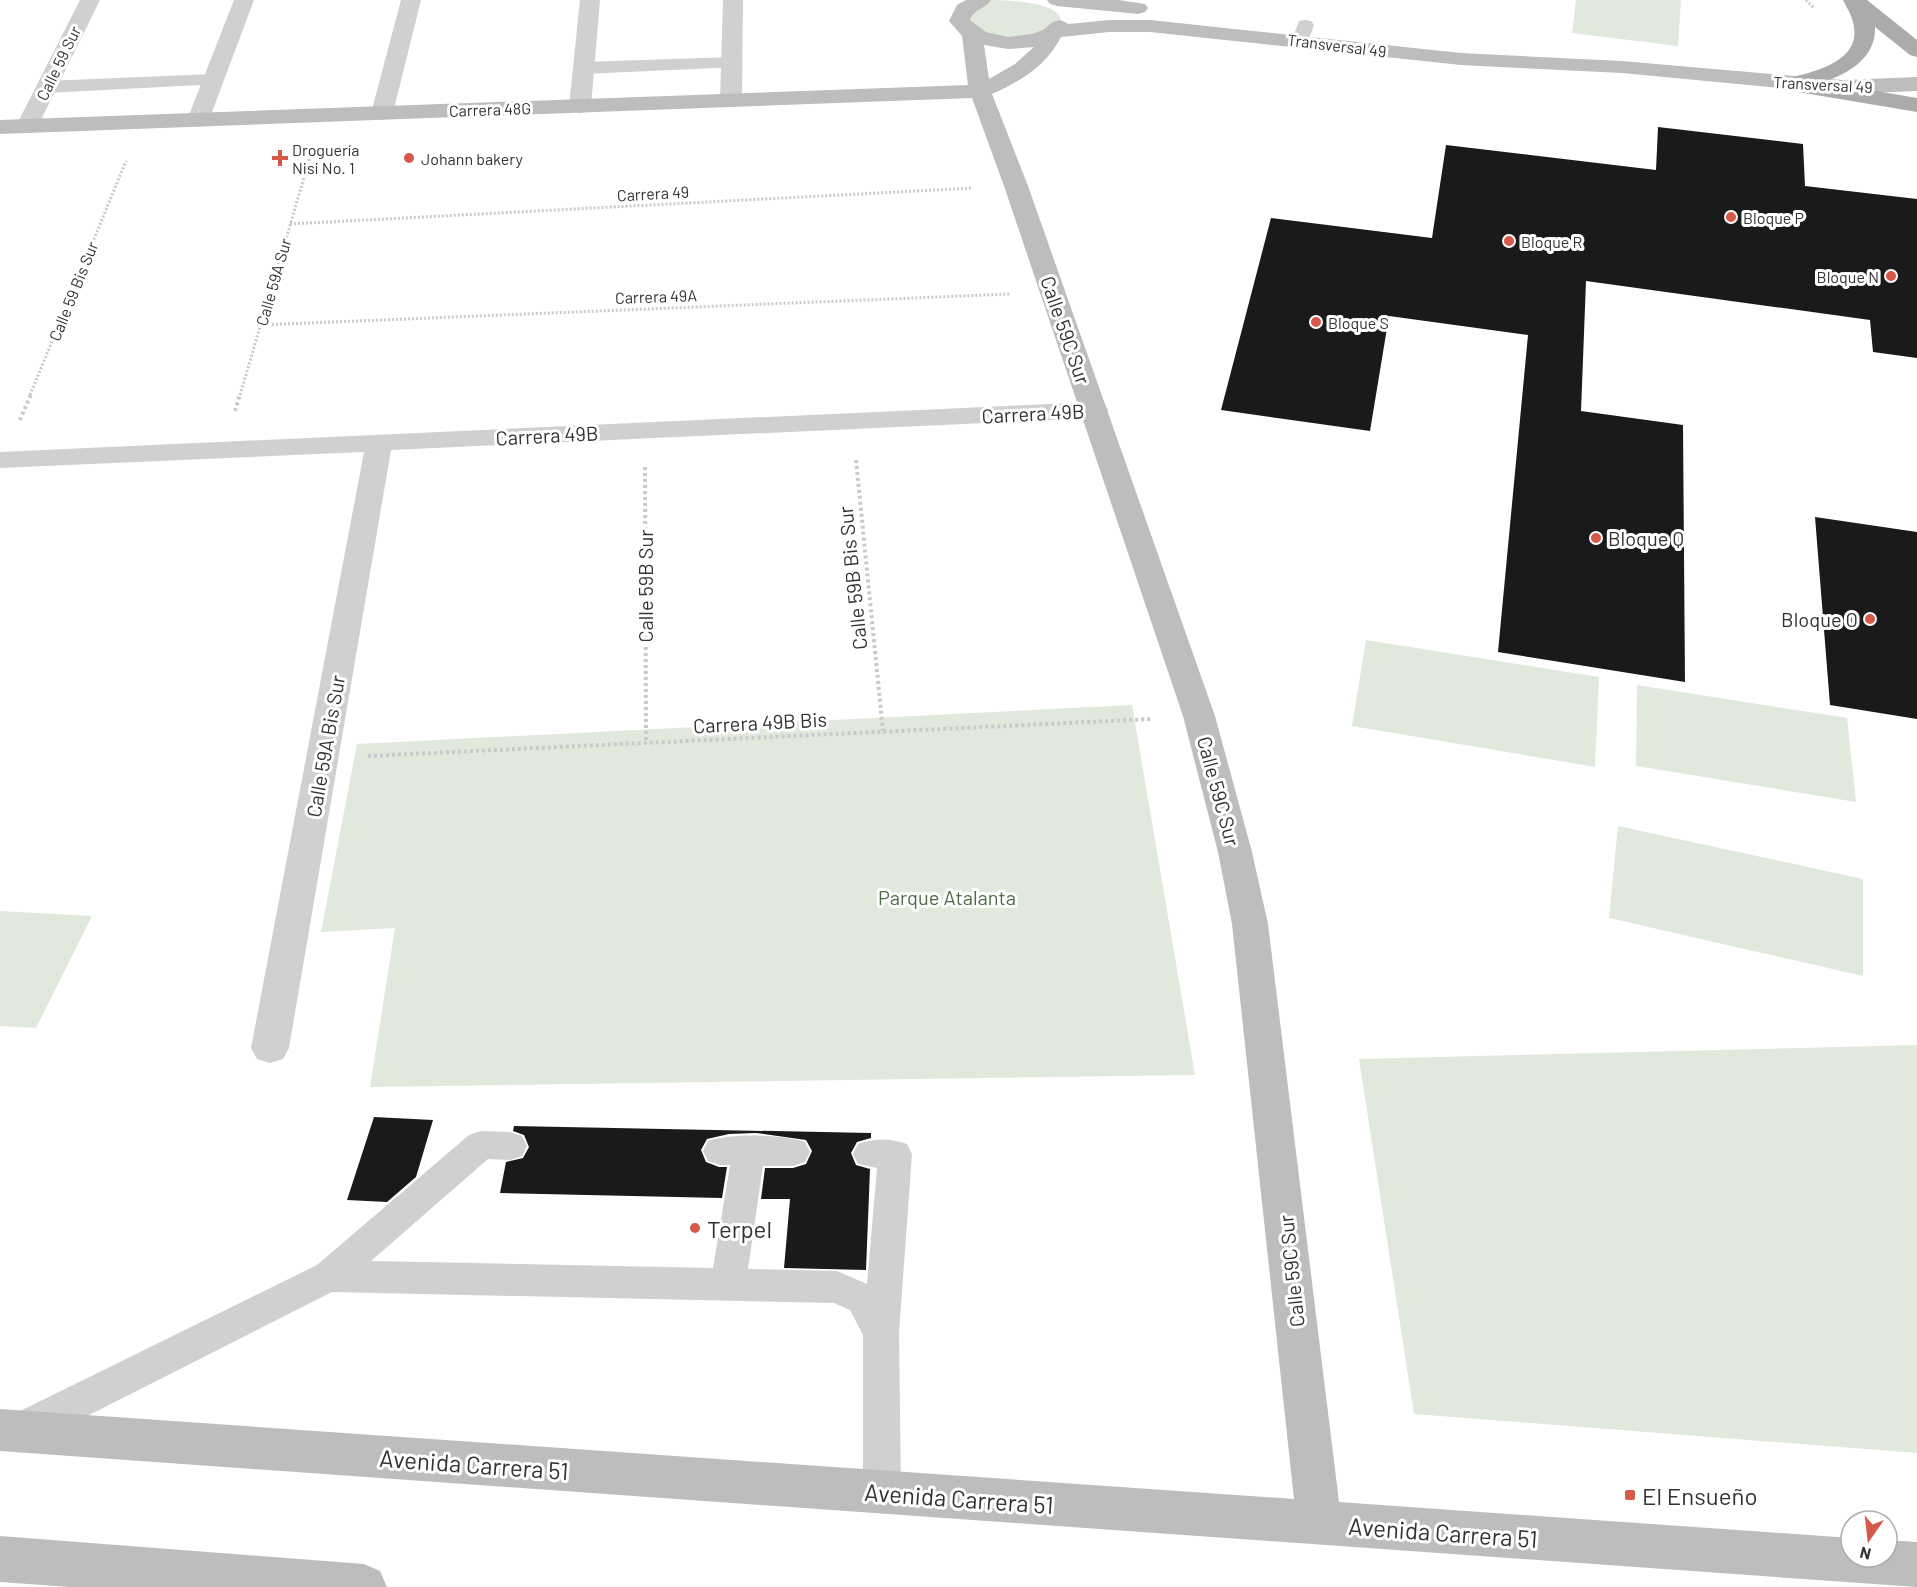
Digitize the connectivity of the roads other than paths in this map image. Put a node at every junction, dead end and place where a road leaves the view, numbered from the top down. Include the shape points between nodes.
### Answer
1 (90, 0) edge
2 (244, 0) edge
3 (411, 0) edge
4 (590, 0) edge
5 (733, 0) edge
6 (1039, 0) edge
7 (1057, 0) edge
8 (1853, 0) edge
9 (973, 1) edge
10 (1054, 32) junction
11 (1303, 33) junction
12 (972, 34) junction
13 (1917, 51) edge
14 (732, 63) junction
15 (583, 68) junction
16 (213, 80) junction
17 (1792, 84) junction
18 (1917, 84) edge
19 (46, 87) junction
20 (980, 91) junction
21 (731, 100) junction
22 (1917, 105) edge
23 (580, 106) junction
24 (382, 113) junction
25 (198, 120) junction
26 (27, 126) junction
27 (0, 127) edge
28 (1095, 410) junction
29 (379, 443) junction
30 (2, 460) edge
31 (270, 1048) dead end
32 (510, 1146) dead end
33 (793, 1152) dead end
34 (870, 1154) dead end
35 (329, 1276) junction
36 (728, 1285) junction
37 (881, 1333) junction
38 (9, 1431) edge
39 (882, 1492) junction
40 (1319, 1523) junction
41 (0, 1559) edge
42 (1917, 1565) edge
43 (363, 1587) edge

1 - 19 street, Calle 59 Sur
2 - 16 street
3 - 24 street
4 - 15 street
5 - 14 street
6 - 10 street via 1059,12 1061,24
7 - 11 street, Transversal 49
8 - 13 main road
8 - 17 main road via 1865,31 1860,49 1835,70
9 - 12 street, Calle 59C Sur via 959,21
10 - 11 street, Transversal 49 via 1140,26
10 - 12 street, Transversal 49 via 1039,39 1010,42
10 - 20 street via 1042,53 1029,64 1010,78
11 - 17 street, Transversal 49 via 1461,59 1622,67
12 - 20 street, Calle 59C Sur
14 - 15 lane
14 - 21 street
15 - 23 street
16 - 19 lane
16 - 25 street
17 - 18 street, Transversal 49
17 - 22 main road
19 - 26 street, Calle 59 Sur
20 - 21 street, Carrera 48G
20 - 28 street, Calle 59C Sur
21 - 23 street, Carrera 48G
23 - 24 street, Carrera 48G
24 - 25 street, Carrera 48G
25 - 26 street, Carrera 48G
26 - 27 street, Carrera 48G
28 - 29 street, Carrera 49B
28 - 40 street, Calle 59C Sur via 1199,716 1250,924
29 - 30 street, Carrera 49B
29 - 31 street, Calle 59A Bis Sur
32 - 35 lane via 481,1145
33 - 36 lane via 734,1151
34 - 37 lane via 895,1154
35 - 36 lane
35 - 38 lane
36 - 37 lane via 837,1287 862,1299
37 - 39 lane
38 - 39 street, Avenida Carrera 51
39 - 40 street, Avenida Carrera 51
40 - 42 street, Avenida Carrera 51
41 - 43 street

